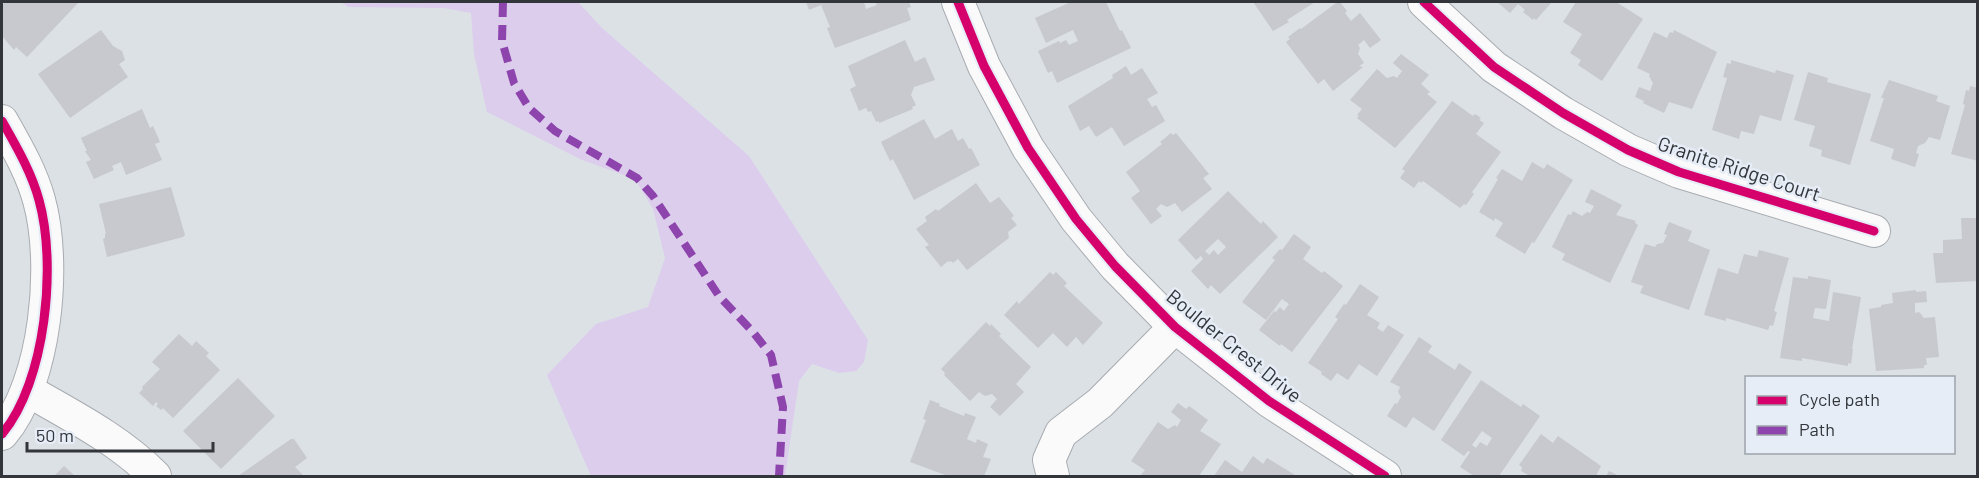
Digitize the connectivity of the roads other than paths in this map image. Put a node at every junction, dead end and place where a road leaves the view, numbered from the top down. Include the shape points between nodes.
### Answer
1 (958, 2) edge
2 (1424, 2) edge
3 (2, 121) edge
4 (1875, 231) dead end
5 (1175, 327) junction
6 (27, 390) junction
7 (2, 434) edge
8 (155, 477) edge
9 (1053, 477) edge
10 (1385, 477) edge

1 - 5 street, Boulder Crest Drive via 984,66 1028,148 1076,219 1115,266
2 - 4 street, Granite Ridge Court via 1494,66 1563,113 1628,150 1679,172
3 - 6 street via 23,157 39,201 47,251 46,305
5 - 9 street via 1100,403 1061,433 1049,460
5 - 10 street, Boulder Crest Drive via 1269,401
6 - 7 street
6 - 8 street via 103,433

